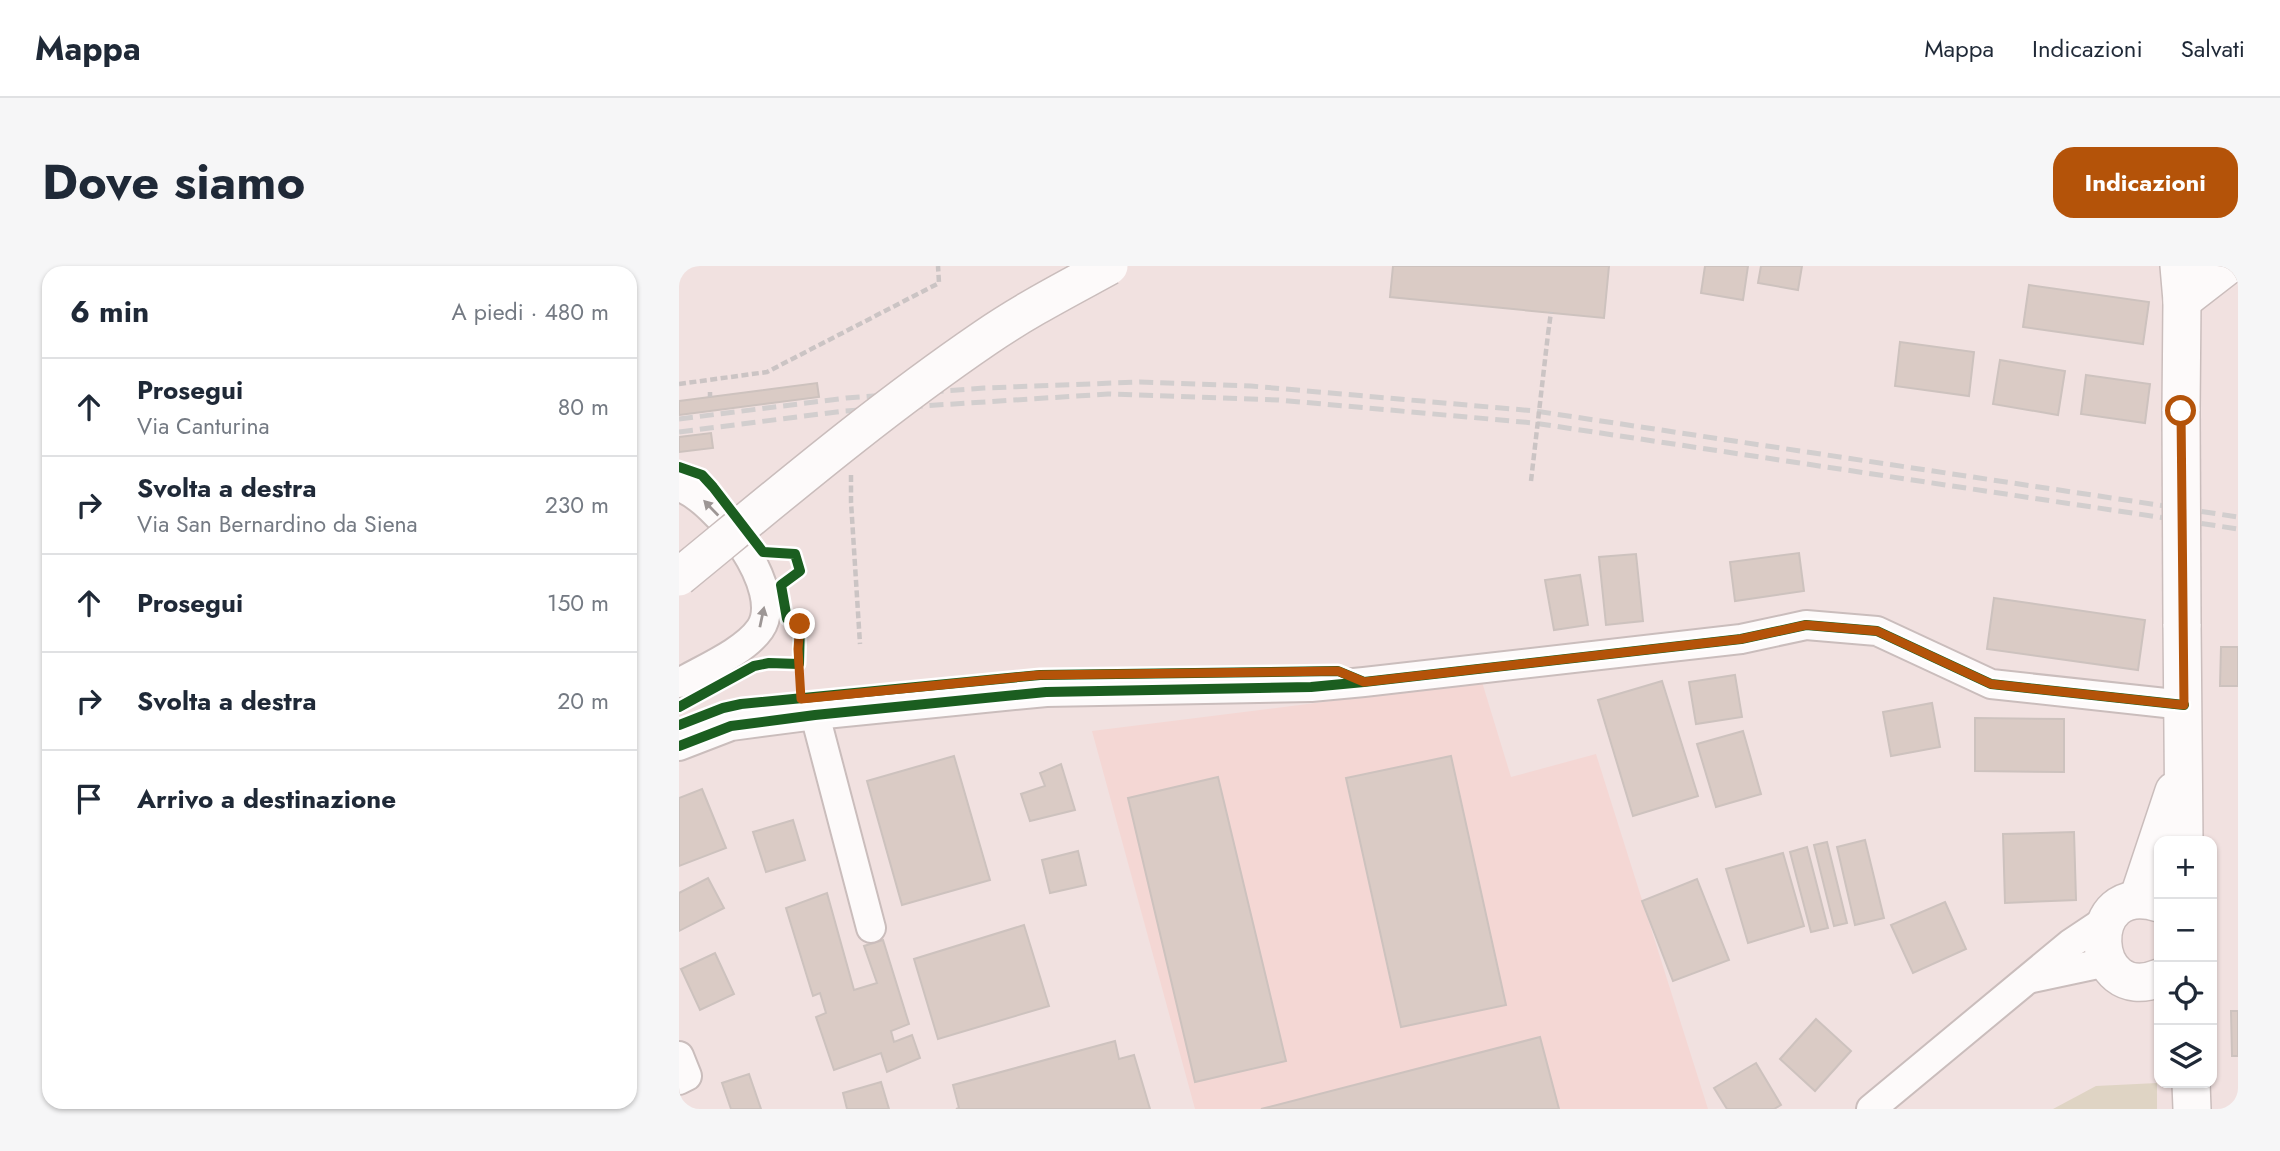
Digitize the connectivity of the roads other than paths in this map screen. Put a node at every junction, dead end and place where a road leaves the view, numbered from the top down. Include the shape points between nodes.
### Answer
1 (1109, 266) edge
2 (2227, 266) edge
3 (2180, 283) edge
4 (679, 486) edge
5 (679, 577) edge
6 (679, 683) edge
7 (804, 703) junction
8 (2184, 705) junction
9 (679, 746) edge
10 (2184, 766) junction
11 (2183, 836) edge
12 (2149, 901) edge
13 (2106, 920) junction
14 (871, 928) dead end
15 (2107, 962) junction
16 (2029, 979) junction
17 (2154, 985) edge
18 (679, 1056) edge
19 (679, 1080) edge
20 (2191, 1088) edge
21 (1871, 1109) edge
22 (2192, 1109) edge

1 - 5 main road, bridge via 987,337 928,378 866,423
2 - 3 main road
3 - 8 main road, bridge
6 -> 4 street via 742,647 759,629 765,604 761,580 737,536 700,497
7 - 8 street via 1311,687 1741,639 1806,625 1877,631 1991,684
7 - 9 street
7 - 14 street
8 - 10 main road
10 - 11 main road
10 - 12 main road
12 - 13 main road via 2127,902
13 - 15 main road via 2101,941
13 - 16 street
15 - 16 street
15 - 17 main road via 2131,981
16 - 21 street
18 - 19 street via 687,1076
20 - 22 main road

